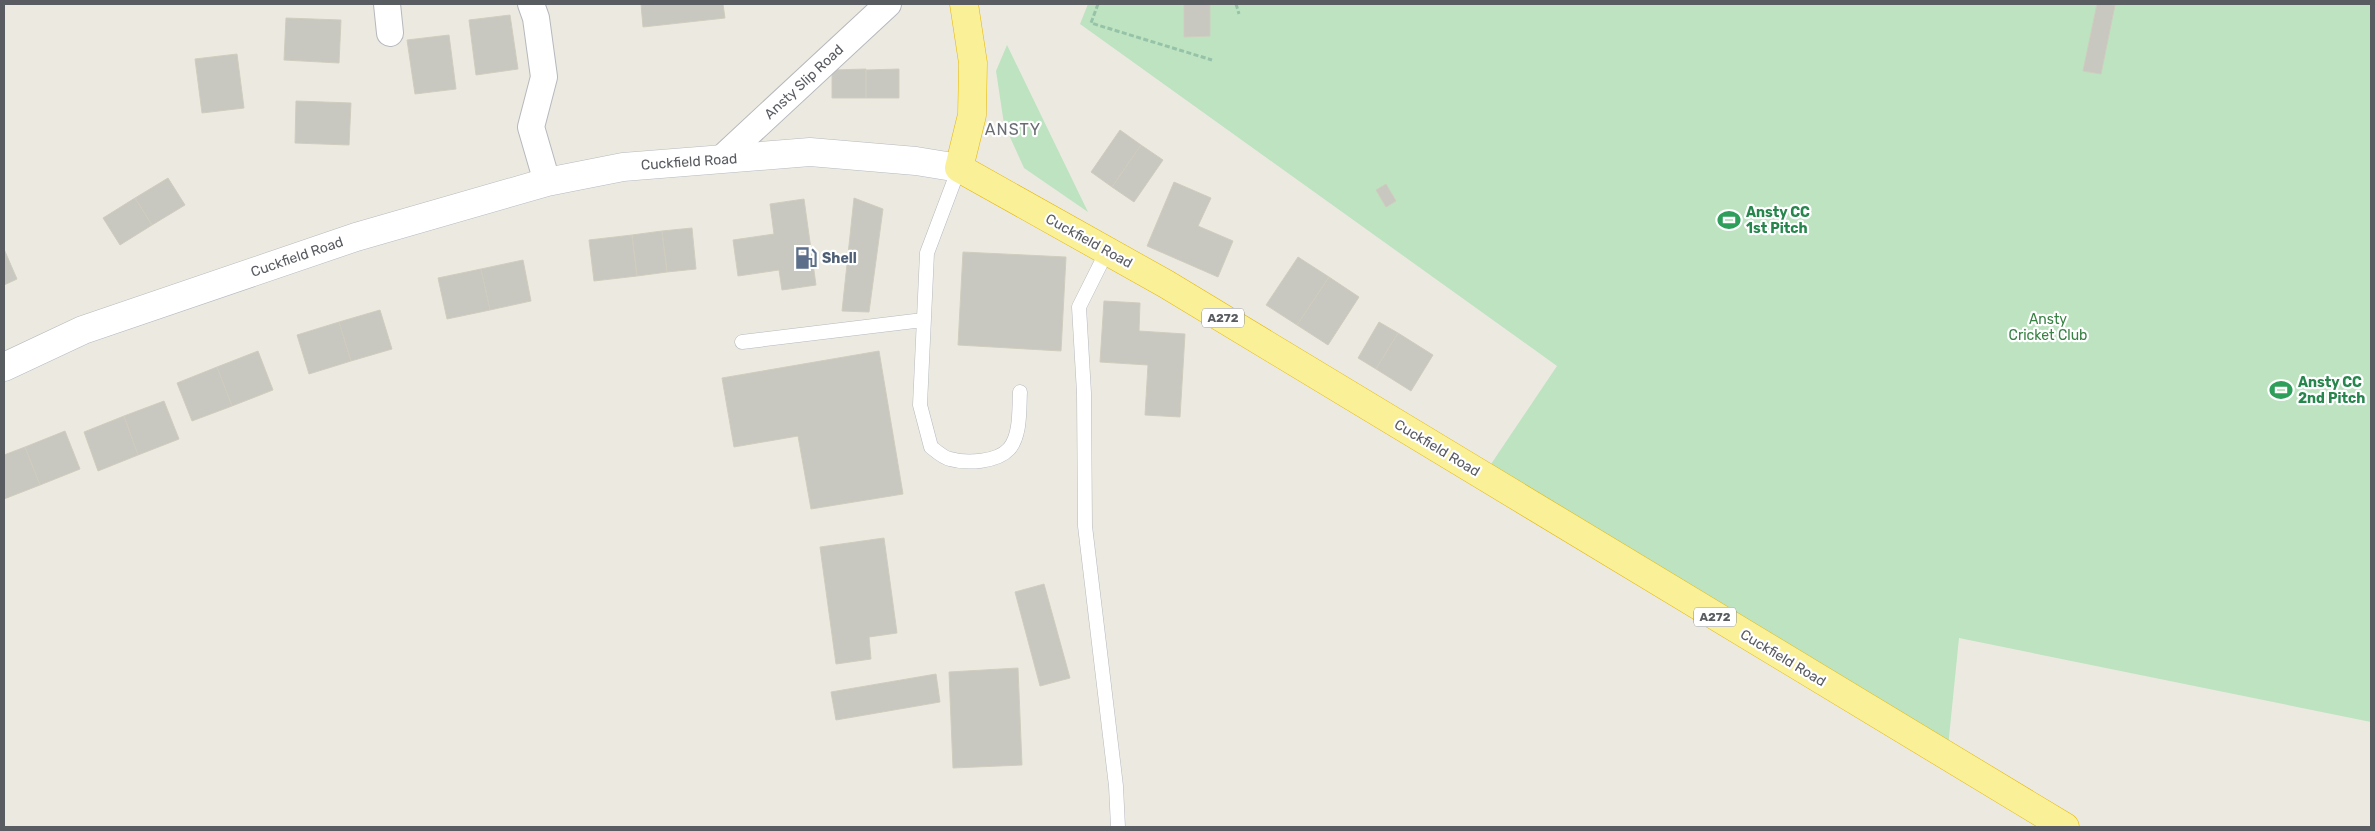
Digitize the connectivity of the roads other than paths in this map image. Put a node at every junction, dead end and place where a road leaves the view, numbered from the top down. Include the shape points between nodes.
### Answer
1 (387, 4) edge
2 (531, 4) edge
3 (888, 4) edge
4 (964, 4) edge
5 (390, 33) dead end
6 (721, 159) junction
7 (958, 168) junction
8 (547, 182) junction
9 (1107, 251) junction
10 (923, 320) junction
11 (742, 342) dead end
12 (4, 367) edge
13 (1020, 392) dead end
14 (1118, 827) edge
15 (2065, 827) edge

1 - 5 street
2 - 8 street via 544,77 531,127
3 - 6 street, Ansty Slip Road
4 - 7 highway via 973,63 972,115
6 - 7 main road, Cuckfield Road via 810,152 916,160
6 - 8 main road, Cuckfield Road via 623,167
7 - 9 highway, Cuckfield Road / A272
7 - 10 lane via 927,253
8 - 12 main road, Cuckfield Road via 356,237 120,317 83,330
9 - 14 lane via 1079,307 1084,393 1085,526
9 - 15 highway, Cuckfield Road / A272 via 1174,288
10 - 11 lane
10 - 13 lane via 920,405 930,447 949,459 997,458 1010,448 1017,431

